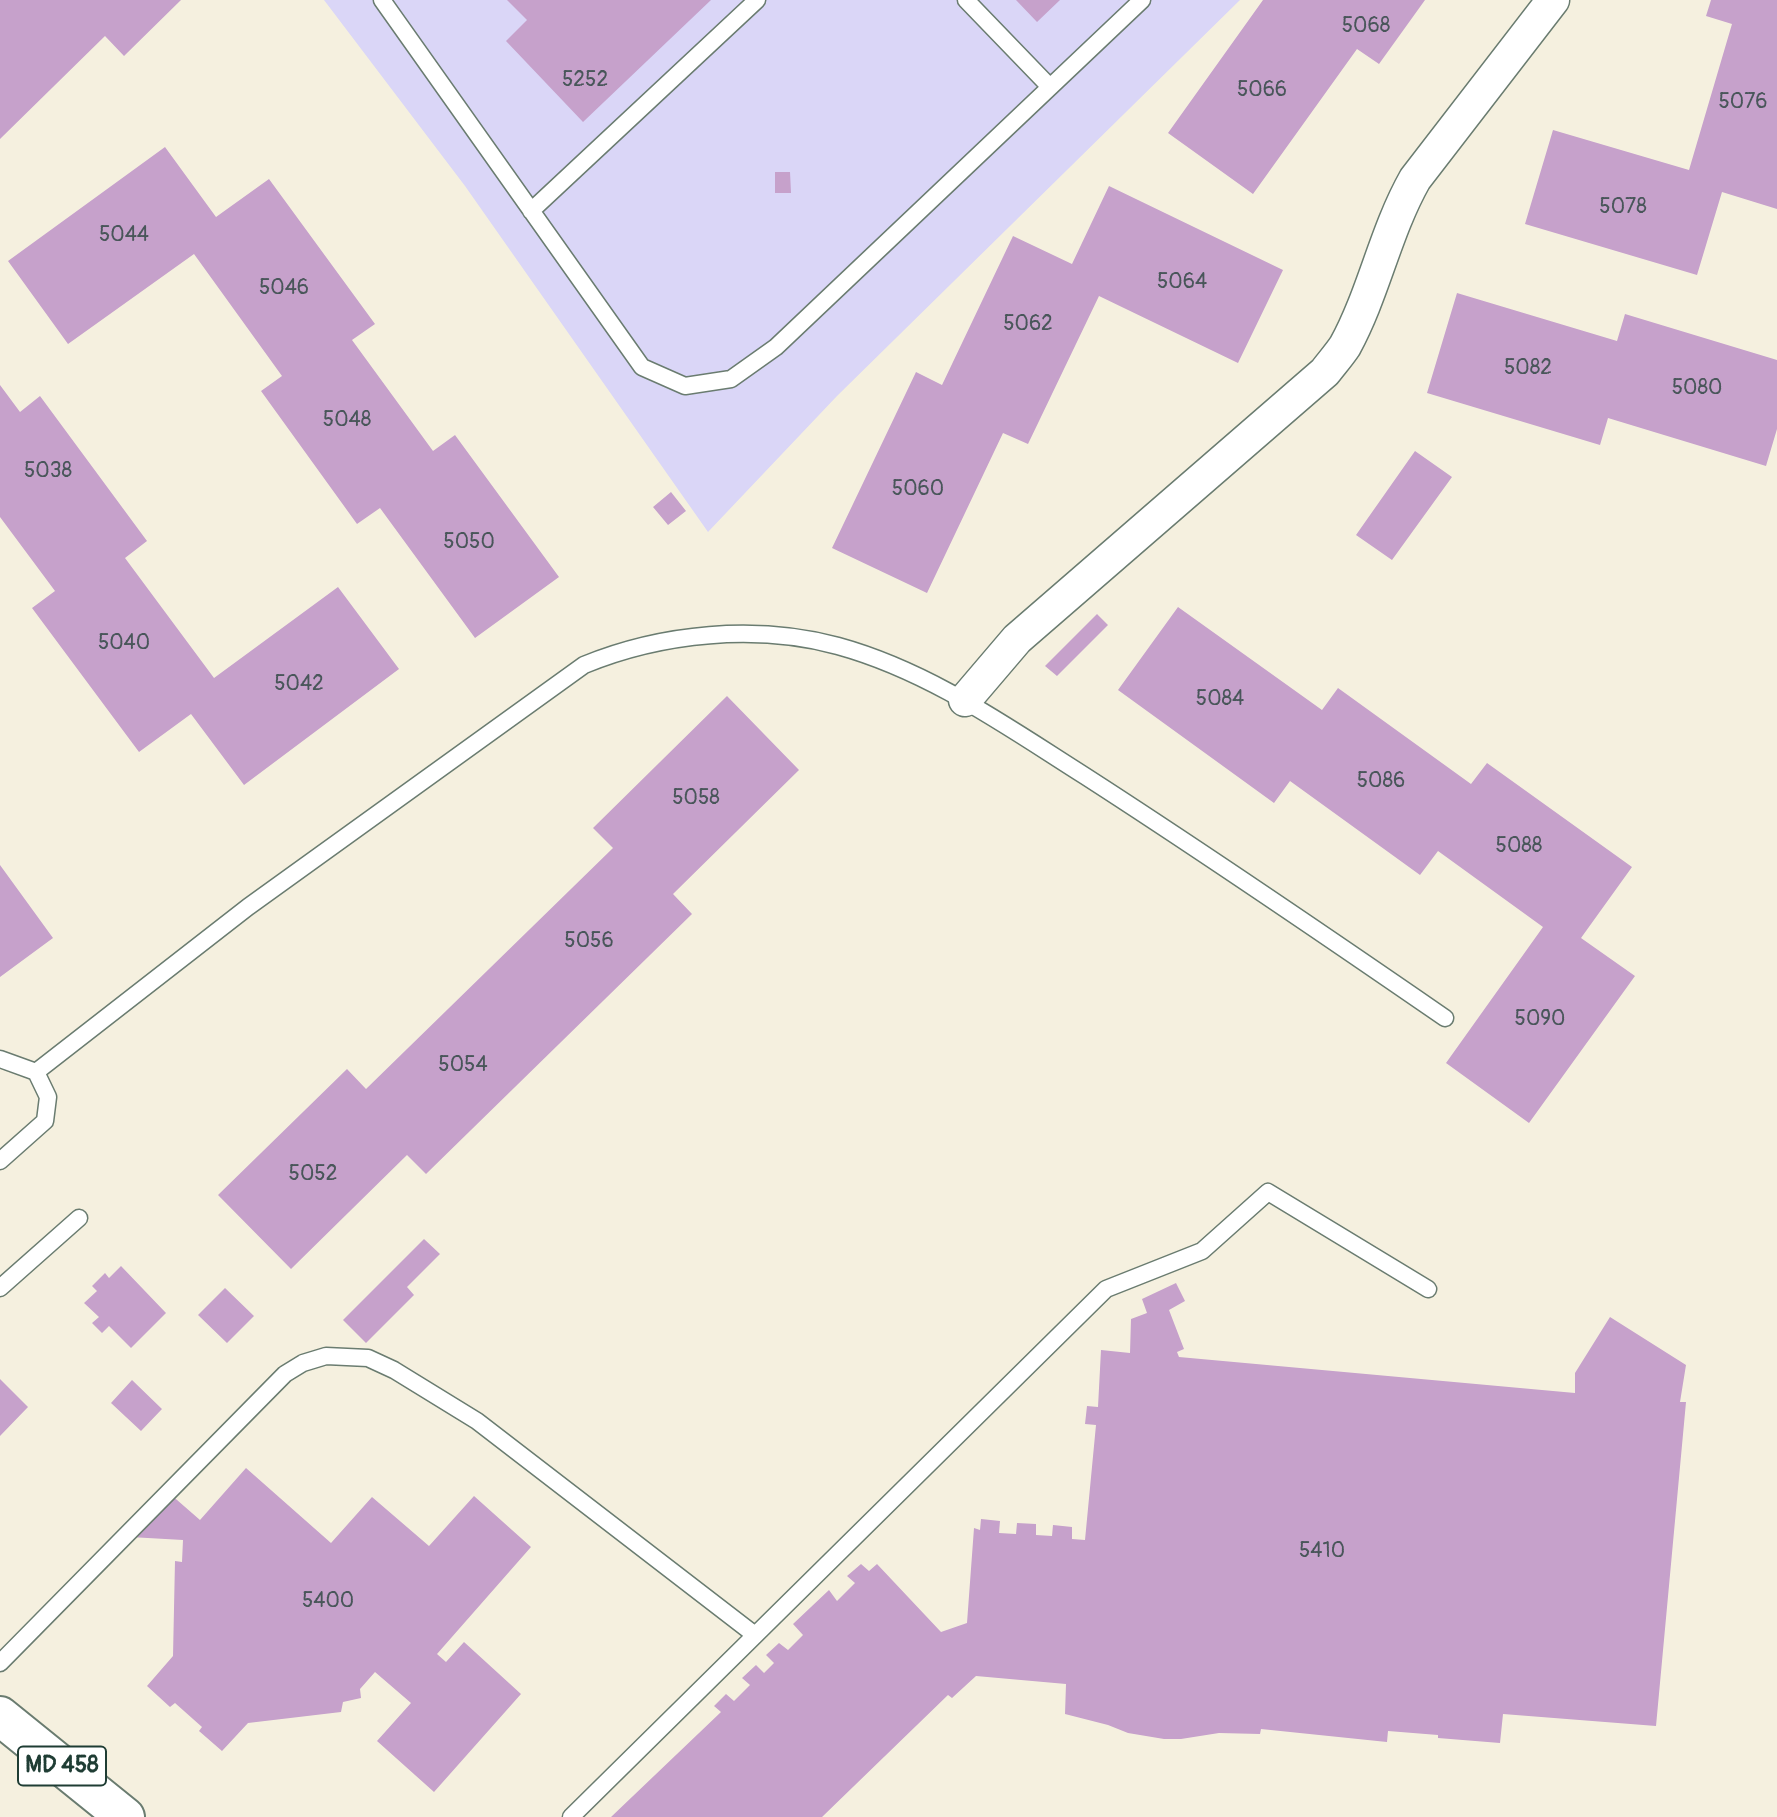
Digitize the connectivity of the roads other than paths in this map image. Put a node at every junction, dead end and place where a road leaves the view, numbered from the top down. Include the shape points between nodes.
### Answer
1 (383, 0) edge
2 (757, 0) edge
3 (966, 0) edge
4 (1142, 0) edge
5 (1553, 0) edge
6 (1050, 87) junction
7 (531, 211) junction
8 (965, 700) junction
9 (1445, 1018) dead end
10 (0, 1059) edge
11 (36, 1072) junction
12 (0, 1161) edge
13 (79, 1218) dead end
14 (0, 1288) edge
15 (1428, 1289) dead end
16 (755, 1635) junction
17 (0, 1663) edge
18 (0, 1716) edge
19 (125, 1817) edge
20 (571, 1817) edge

1 - 7 lane
2 - 7 lane
3 - 6 lane
4 - 6 lane
5 - 8 street via 1415,179 1344,348 1325,372 1017,639
6 - 7 lane via 776,347 731,379 685,386 642,367
8 - 9 lane
8 - 11 lane via 897,665 802,639 700,636 646,645 584,665 248,907
10 - 11 lane
11 - 12 lane via 48,1097 45,1121
13 - 14 lane
15 - 16 lane via 1268,1192 1202,1251 1106,1289
16 - 17 lane via 477,1422 368,1358 327,1356 285,1374
16 - 20 lane
18 - 19 main road, MD 458

